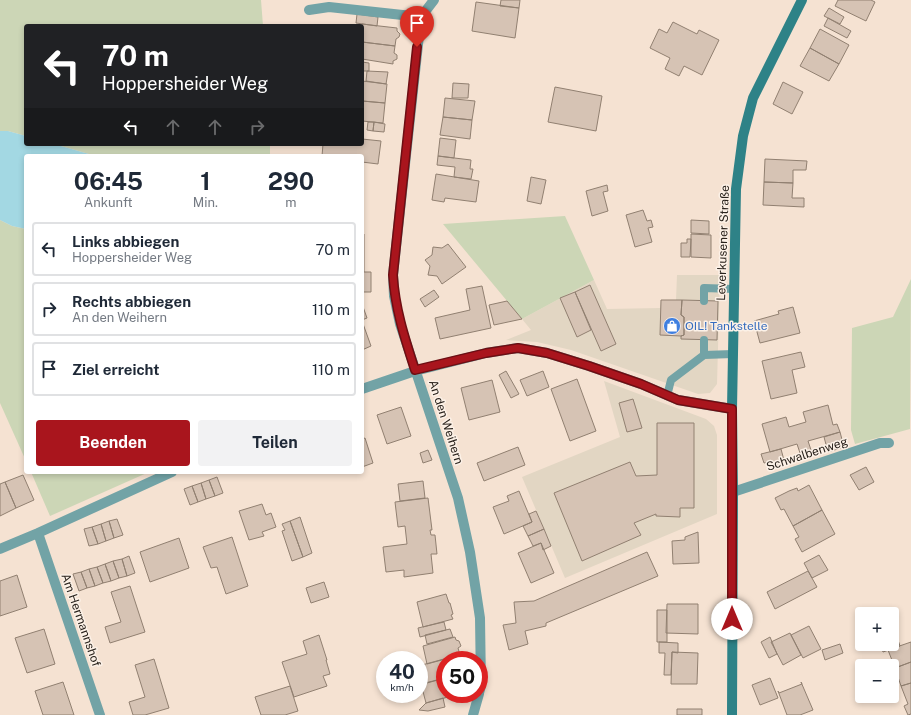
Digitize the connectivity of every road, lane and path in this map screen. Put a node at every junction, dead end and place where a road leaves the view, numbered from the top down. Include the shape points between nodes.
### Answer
1 (434, 0) edge
2 (802, 0) edge
3 (310, 10) dead end
4 (421, 17) junction
5 (734, 289) junction
6 (704, 301) dead end
7 (704, 340) dead end
8 (733, 354) junction
9 (704, 355) junction
10 (415, 370) junction
11 (364, 389) edge
12 (667, 396) junction
13 (732, 409) junction
14 (889, 443) dead end
15 (168, 474) edge
16 (733, 492) junction
17 (38, 534) junction
18 (0, 549) edge
19 (480, 651) edge
20 (476, 703) edge
21 (100, 715) edge
22 (473, 715) edge
23 (732, 715) edge

1 - 4 street
2 - 5 main road, Leverkusener Straße via 753,98 743,136 736,189
3 - 4 street via 329,6
4 - 10 street, An den Weihern via 393,275 400,324
5 - 6 lane via 704,288
5 - 8 main road, Leverkusener Straße
7 - 9 lane
8 - 9 lane
8 - 13 main road, Leverkusener Straße
9 - 12 lane via 671,380
10 - 11 street
10 - 12 street via 518,348 547,353 589,366
10 - 19 street, An den Weihern via 458,498 470,552 480,618
12 - 13 street
13 - 16 main road, Leverkusener Straße
14 - 16 street, Schwalbenweg via 880,443
15 - 17 street
16 - 23 main road, Leverkusener Straße
17 - 18 street
17 - 21 street, Am Hermannshof
20 - 22 street, An den Weihern

